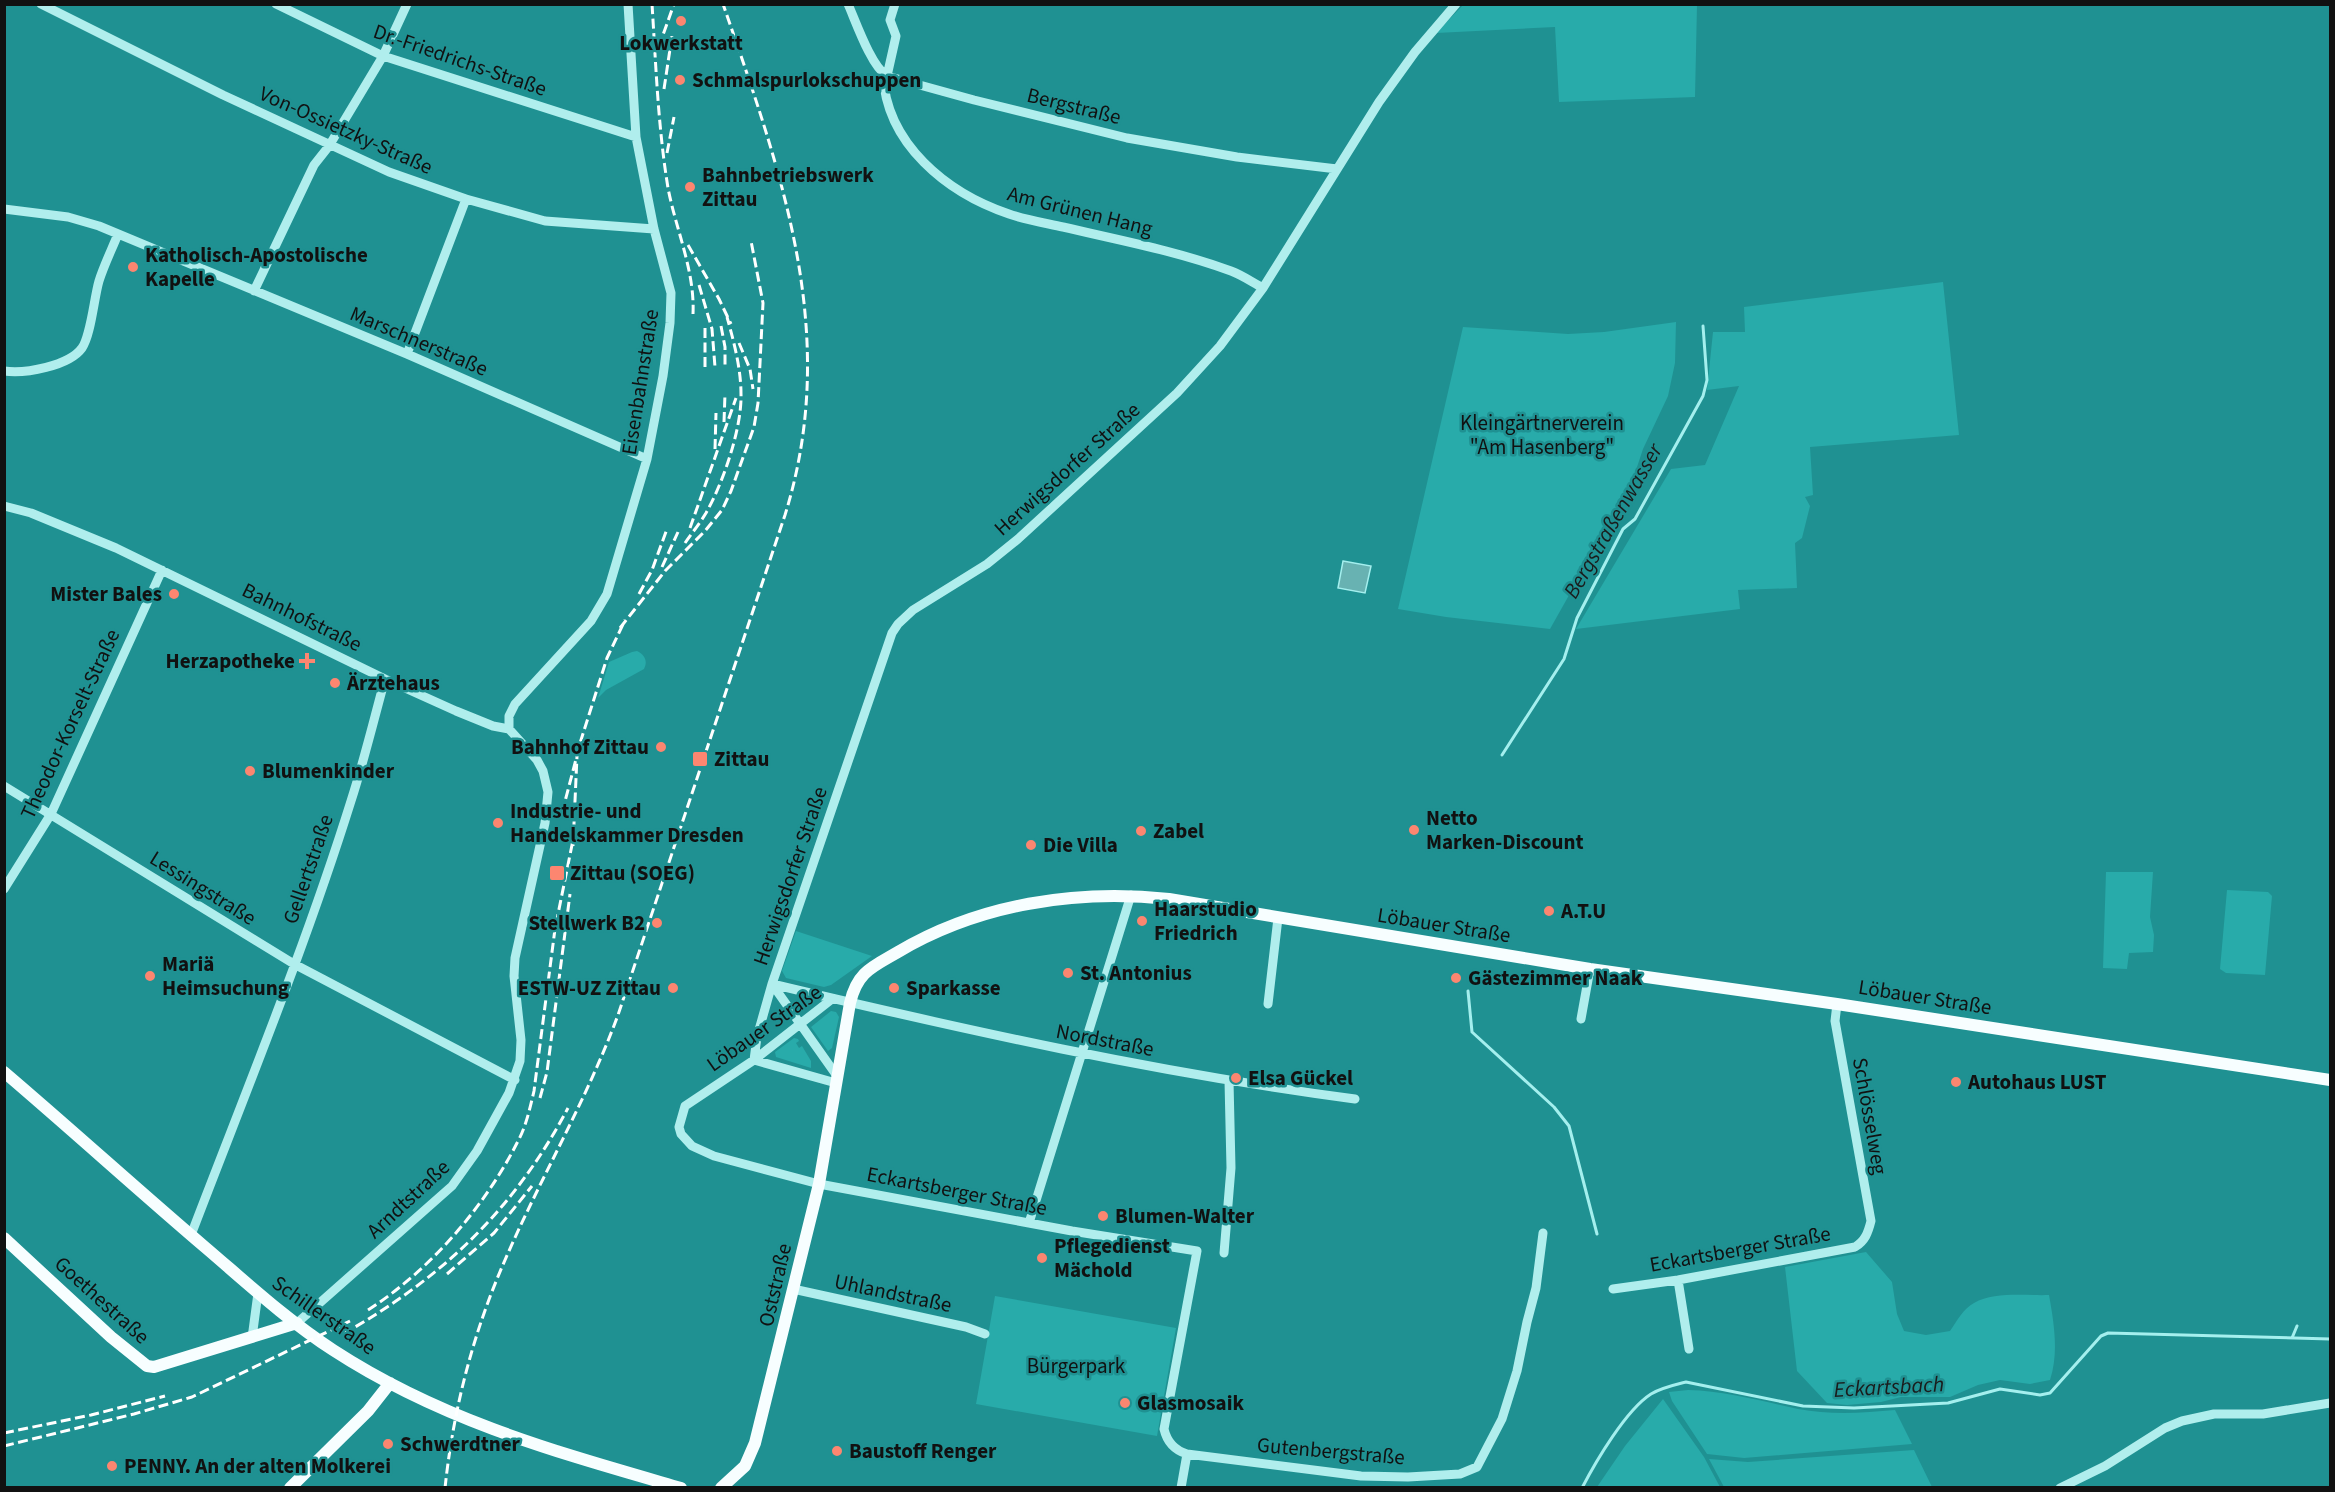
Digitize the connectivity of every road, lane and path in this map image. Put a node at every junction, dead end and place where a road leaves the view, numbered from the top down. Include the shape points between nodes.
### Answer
1 (41, 4) edge
2 (276, 4) edge
3 (407, 4) edge
4 (628, 4) edge
5 (848, 4) edge
6 (895, 4) edge
7 (1456, 4) edge
8 (383, 56) junction
9 (885, 75) junction
10 (636, 137) junction
11 (329, 146) junction
12 (1336, 170) junction
13 (466, 199) junction
14 (4, 209) edge
15 (654, 229) junction
16 (118, 234) junction
17 (1263, 288) junction
18 (254, 291) junction
19 (407, 354) junction
20 (4, 371) edge
21 (647, 459) junction
22 (4, 506) edge
23 (162, 570) junction
24 (385, 679) junction
25 (508, 729) junction
26 (4, 786) edge
27 (51, 814) junction
28 (4, 889) edge
29 (1131, 895) junction
30 (1278, 918) junction
31 (294, 964) junction
32 (1590, 969) junction
33 (772, 984) junction
34 (832, 999) junction
35 (850, 1003) junction
36 (1268, 1004) dead end
37 (1837, 1004) junction
38 (1581, 1019) dead end
39 (800, 1024) junction
40 (1081, 1055) junction
41 (754, 1060) junction
42 (4, 1072) edge
43 (515, 1080) junction
44 (837, 1080) junction
45 (2331, 1080) edge
46 (1229, 1081) junction
47 (1355, 1099) dead end
48 (714, 1156) joint
49 (819, 1184) junction
50 (1029, 1223) junction
51 (1544, 1233) dead end
52 (1868, 1234) joint
53 (191, 1235) junction
54 (4, 1238) edge
55 (1224, 1253) dead end
56 (1678, 1280) junction
57 (793, 1289) junction
58 (1613, 1289) dead end
59 (258, 1293) junction
60 (297, 1323) junction
61 (985, 1334) dead end
62 (252, 1338) junction
63 (1689, 1349) dead end
64 (390, 1383) junction
65 (2331, 1403) edge
66 (1187, 1454) junction
67 (293, 1486) edge
68 (725, 1487) edge
69 (681, 1488) edge
70 (1181, 1488) edge
71 (2060, 1488) edge

1 - 11 street, Von-Ossietzky-Straße
2 - 8 street, Dr.-Friedrichs-Straße
3 - 8 street
4 - 10 street, Eisenbahnstraße
5 - 9 street via 873,60
6 - 9 street via 890,20 896,36
7 - 12 street, Herwigsdorfer Straße via 1390,86
8 - 10 street, Dr.-Friedrichs-Straße
8 - 11 street
9 - 12 street, Bergstraße via 1127,138
9 - 17 street, Am Grünen Hang via 884,92 902,136 929,169 958,191 1009,214 1232,271
10 - 15 street, Eisenbahnstraße
11 - 13 street, Von-Ossietzky-Straße
11 - 18 street via 314,165
12 - 17 street, Herwigsdorfer Straße
13 - 15 street, Von-Ossietzky-Straße via 545,221
13 - 19 street
14 - 16 street, Marschnerstraße via 68,217
15 - 21 street, Eisenbahnstraße via 669,283 670,313
16 - 18 street, Marschnerstraße
16 - 20 street via 99,281 83,347 74,357 54,365 16,373
17 - 33 street, Herwigsdorfer Straße via 1220,346 1127,440 1000,554 913,610 898,624 887,644
18 - 19 street, Marschnerstraße
19 - 21 street, Marschnerstraße
21 - 25 street, Eisenbahnstraße via 605,599 591,621 515,704
22 - 23 street, Bahnhofstraße via 77,531
23 - 24 street, Bahnhofstraße
23 - 27 street, Theodor-Korselt-Straße
24 - 25 street, Bahnhofstraße
24 - 31 street, Gellertstraße via 352,799
25 - 43 street, Bahnhofstraße via 537,760 548,792 545,823 515,958 522,1040
26 - 27 street, Lessingstraße
27 - 28 street, Theodor-Korselt-Straße
27 - 31 street, Lessingstraße
29 - 30 main road, Löbauer Straße
29 - 35 main road, Löbauer Straße via 1034,902 952,926 869,970 857,980
29 - 40 street
30 - 32 main road, Löbauer Straße
30 - 36 street
31 - 43 street, Lessingstraße
31 - 53 street, Gellertstraße
32 - 37 main road, Löbauer Straße
32 - 38 street
33 - 34 street
33 - 39 street
33 - 41 street, Herwigsdorfer Straße
34 - 35 street, Löbauer Straße
34 - 39 street, Löbauer Straße
35 - 40 street, Nordstraße
35 - 44 main road, Oststraße
37 - 45 main road, Löbauer Straße
37 - 52 street, Schlösselweg via 1834,1021 1871,1221
39 - 41 street, Löbauer Straße
39 - 44 street
40 - 46 street, Nordstraße
40 - 50 street
41 - 44 street
41 - 48 street, Löbauer Straße via 685,1106 681,1134 692,1146
42 - 53 main road, Schillerstraße
43 - 60 street, Arndtstraße via 477,1151 452,1186
44 - 49 main road, Oststraße
46 - 47 street, Nordstraße
46 - 55 street via 1231,1168
48 - 49 street, Eckartsberger Straße
49 - 50 street, Eckartsberger Straße
49 - 57 main road, Oststraße
50 - 66 street, Eckartsberger Straße via 1197,1251 1164,1429 1174,1448
51 - 66 street, Gutenbergstraße via 1517,1371 1502,1419 1477,1467 1460,1474 1361,1476
52 - 56 street, Eckartsberger Straße via 1855,1247
53 - 59 main road, Schillerstraße
54 - 62 main road, Goethestraße via 147,1366
56 - 58 street, Eckartsberger Straße
56 - 63 street
57 - 61 street, Uhlandstraße
57 - 68 main road, Oststraße via 754,1443 745,1466
59 - 60 main road, Schillerstraße
59 - 62 street
60 - 62 main road, Goethestraße
60 - 64 main road, Schillerstraße
64 - 67 main road via 368,1411
64 - 69 main road, Schillerstraße via 480,1425
65 - 71 street via 2263,1414 2214,1414 2182,1420
66 - 70 street

